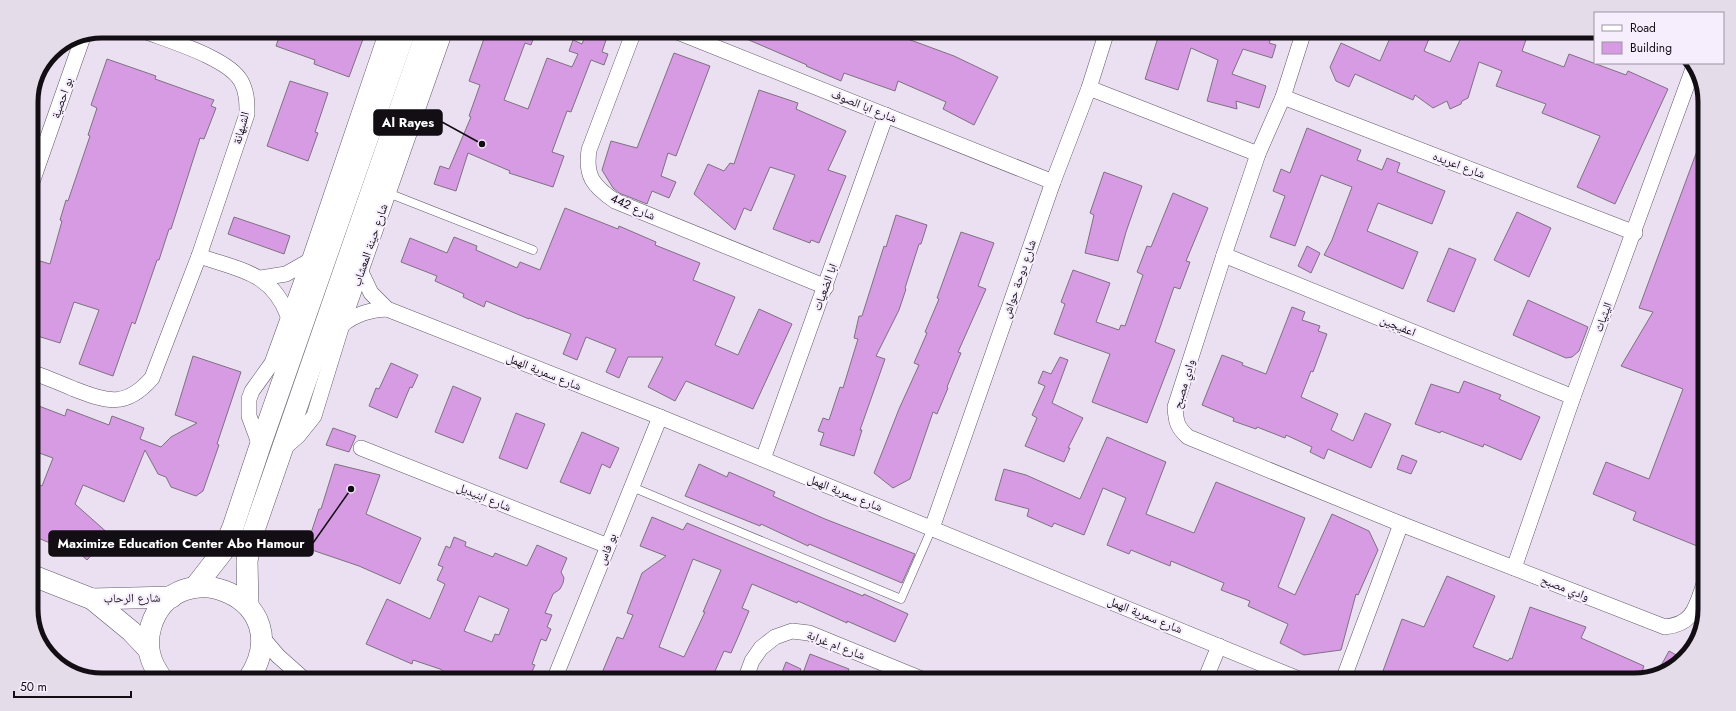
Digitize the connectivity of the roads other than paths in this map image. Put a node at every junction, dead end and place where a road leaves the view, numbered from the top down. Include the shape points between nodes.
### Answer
1 (161, 38) edge
2 (385, 38) edge
3 (403, 38) edge
4 (425, 38) edge
5 (443, 38) edge
6 (631, 38) edge
7 (693, 38) edge
8 (1105, 38) edge
9 (1302, 38) edge
10 (81, 42) edge
11 (1691, 74) edge
12 (1089, 88) junction
13 (1283, 97) junction
14 (886, 115) junction
15 (1258, 154) junction
16 (38, 164) edge
17 (1053, 182) junction
18 (388, 193) junction
19 (1635, 233) junction
20 (533, 250) dead end
21 (1224, 255) junction
22 (199, 256) junction
23 (309, 261) junction
24 (361, 272) junction
25 (261, 278) junction
26 (826, 286) junction
27 (387, 309) junction
28 (288, 316) junction
29 (342, 325) junction
30 (38, 375) edge
31 (1573, 397) junction
32 (660, 418) junction
33 (260, 446) junction
34 (361, 448) dead end
35 (282, 450) junction
36 (763, 459) junction
37 (632, 487) junction
38 (1401, 524) junction
39 (932, 528) junction
40 (608, 546) junction
41 (1514, 568) junction
42 (38, 578) edge
43 (195, 587) junction
44 (172, 597) junction
45 (92, 599) junction
46 (1698, 600) edge
47 (248, 605) junction
48 (261, 636) junction
49 (1219, 646) junction
50 (148, 649) junction
51 (158, 673) edge
52 (252, 673) edge
53 (297, 673) edge
54 (557, 673) edge
55 (748, 673) edge
56 (907, 673) edge
57 (1208, 673) edge
58 (1284, 673) edge
59 (1346, 673) edge

1 - 22 street, الشبهانة via 216,60 231,69 241,81 247,96 247,114
2 - 23 street
3 - 33 street
4 - 35 street, شارع حينة المعشاب
5 - 18 street, شارع حينة المعشاب
6 - 26 street, شارع 442 via 590,150 587,164 591,180 601,192 615,201
7 - 14 street, شارع ابا الصوف
8 - 12 street, شارع دوحة حواش
9 - 13 street, وادي مصبح
10 - 16 street, بو احصية
11 - 19 street, اليثياث
12 - 15 street
12 - 17 street, شارع دوحة حواش
13 - 15 street, وادي مصبح
13 - 19 street, شارع اعريده
14 - 17 street, شارع ابا الصوف
14 - 26 street, ابا الضعيات
15 - 21 street, وادي مصبح
17 - 39 street, شارع دوحة حواش
18 - 20 lane
18 - 24 street, شارع حينة المعشاب
19 - 31 street, اليثياث
21 - 31 street, اعفيجين
21 - 38 street, وادي مصبح via 1175,407 1180,430 1188,437
22 - 25 street
22 - 30 street, الشبهانة via 152,378 142,390 128,398 114,401
23 - 25 street via 286,274
23 - 28 street
24 - 27 street, شارع سمرية الهمل via 371,293
24 - 29 street, شارع حينة المعشاب
25 - 28 street via 278,294
26 - 36 street, ابا الضعيات
27 - 29 street, شارع سمرية الهمل via 362,312
27 - 32 street, شارع سمرية الهمل
28 - 33 street via 272,363 249,399 249,416
29 - 35 street, شارع حينة المعشاب via 314,416 298,436
31 - 41 street, اليثياث
32 - 36 street, شارع سمرية الهمل
32 - 37 street, بو فاس
33 - 43 street via 223,551
34 - 40 street, شارع ابنيديل
35 - 47 street, شارع حينة المعشاب via 252,536 247,561
36 - 39 street, شارع سمرية الهمل
37 - 39 lane via 902,599
37 - 40 street, بو فاس
38 - 41 street, وادي مصبح
38 - 59 street
39 - 49 street, شارع سمرية الهمل
40 - 54 street, بو فاس
41 - 46 street, وادي مصبح via 1665,627 1686,622 1693,614
42 - 45 street, شارع الرحاب
43 - 44 street
43 - 47 street via 215,587 233,593
44 - 45 street, شارع الرحاب
44 - 50 street via 161,607 153,620
45 - 50 street, شارع الرحاب via 131,631
47 - 48 street via 258,622
48 - 52 street via 261,652
48 - 53 street
49 - 57 street
49 - 58 street, شارع سمرية الهمل
50 - 51 street
55 - 56 street, شارع ام غرابة via 761,648 775,637 792,631 809,633

